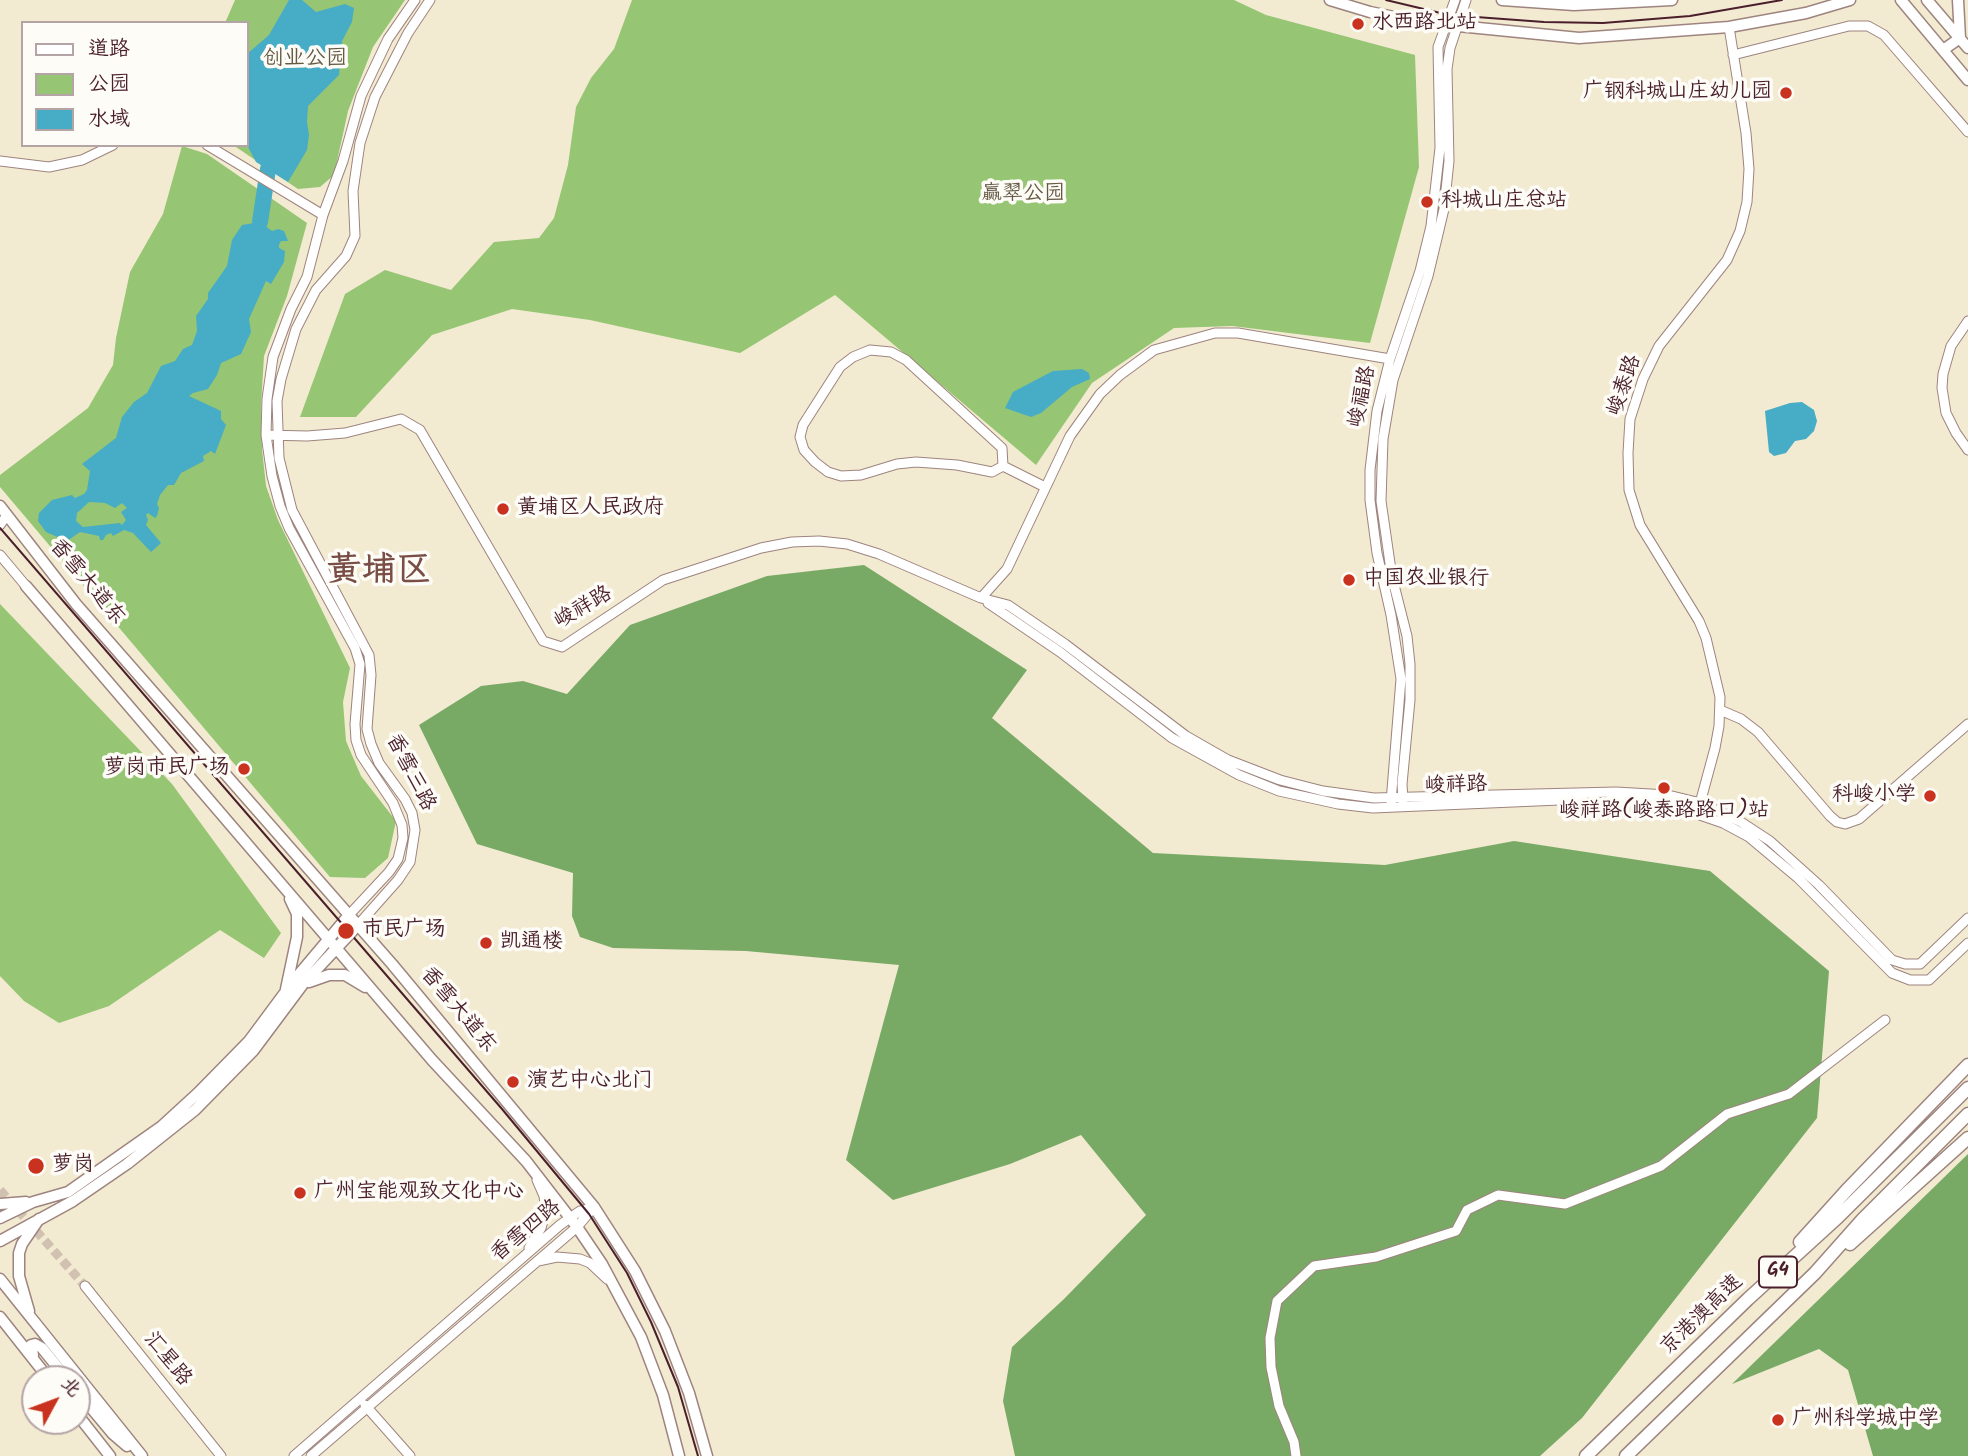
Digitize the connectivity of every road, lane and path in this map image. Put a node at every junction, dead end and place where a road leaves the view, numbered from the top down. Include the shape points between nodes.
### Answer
1 (415, 0) edge
2 (430, 0) edge
3 (1330, 0) edge
4 (1455, 0) edge
5 (1466, 0) edge
6 (1502, 0) edge
7 (1672, 0) edge
8 (1850, 0) edge
9 (1901, 0) edge
10 (1927, 0) edge
11 (1958, 0) edge
12 (1451, 26) junction
13 (1729, 27) junction
14 (1960, 38) junction
15 (1968, 48) edge
16 (1943, 50) junction
17 (1733, 55) junction
18 (1968, 80) edge
19 (1968, 132) edge
20 (109, 147) edge
21 (210, 147) edge
22 (0, 161) edge
23 (323, 215) junction
24 (1968, 321) edge
25 (1390, 359) junction
26 (266, 435) junction
27 (277, 436) junction
28 (1968, 450) edge
29 (1003, 466) junction
30 (1045, 487) junction
31 (2, 513) edge
32 (0, 525) edge
33 (0, 555) edge
34 (0, 567) edge
35 (26, 586) junction
36 (981, 598) junction
37 (1720, 710) junction
38 (1968, 724) edge
39 (1403, 802) junction
40 (1391, 803) junction
41 (1701, 803) junction
42 (1697, 813) junction
43 (279, 882) junction
44 (349, 915) junction
45 (1968, 918) edge
46 (358, 925) junction
47 (333, 943) junction
48 (1968, 943) edge
49 (303, 985) junction
50 (285, 992) junction
51 (381, 1001) junction
52 (1885, 1020) dead end
53 (1968, 1065) edge
54 (1968, 1088) edge
55 (1968, 1114) edge
56 (1968, 1138) edge
57 (526, 1161) junction
58 (33, 1202) junction
59 (0, 1204) edge
60 (594, 1207) junction
61 (41, 1217) junction
62 (0, 1218) edge
63 (574, 1222) junction
64 (0, 1241) edge
65 (525, 1255) junction
66 (536, 1262) junction
67 (1815, 1273) junction
68 (0, 1279) edge
69 (85, 1286) tunnel mouth
70 (620, 1294) junction
71 (1748, 1299) junction
72 (32, 1319) junction
73 (3, 1321) edge
74 (37, 1365) edge
75 (38, 1365) edge
76 (56, 1365) edge
77 (360, 1399) junction
78 (91, 1408) edge
79 (368, 1408) junction
80 (91, 1432) edge
81 (110, 1456) edge
82 (141, 1456) edge
83 (220, 1456) edge
84 (294, 1456) edge
85 (311, 1456) edge
86 (410, 1456) edge
87 (679, 1456) edge
88 (707, 1456) edge
89 (1296, 1456) edge
90 (1587, 1456) edge
91 (1626, 1456) edge

1 - 23 street, 香雪三路 via 388,39 361,96
2 - 27 street, 香雪三路 via 375,97 360,143 355,236 346,257 316,290 296,329 281,379
3 - 12 main road
4 - 12 street, 峻福路
5 - 12 street, 峻福路
6 - 7 main road via 1574,5
8 - 13 main road
9 - 16 main road
10 - 14 main road
11 - 14 main road
12 - 13 main road via 1578,38
12 - 25 street, 峻福路 via 1438,47 1440,148 1431,226
12 - 39 street, 峻福路 via 1444,209 1428,276 1393,380 1382,450 1385,532 1410,664
13 - 17 street, 峻泰路
14 - 15 main road
14 - 16 main road
16 - 18 main road
17 - 19 street via 1849,26 1868,26 1884,35
17 - 37 street, 峻泰路 via 1749,169 1740,231 1727,260 1660,346 1643,379 1630,419 1628,453 1629,490 1640,525 1699,621 1714,668
20 - 22 street via 82,160 49,167
21 - 23 street
23 - 26 street, 香雪三路 via 307,277 273,357
24 - 28 street via 1951,346 1942,388 1946,414
25 - 30 street via 1238,333 1215,333 1154,350 1100,394 1070,436
25 - 40 street, 峻福路 via 1377,411 1370,500 1401,679
26 - 27 street, 峻祥路
26 - 44 street, 香雪三路 via 272,476 289,528 360,664 355,724 360,755 393,803 402,825 398,859
27 - 36 street, 峻祥路 via 345,433 401,419 420,430 543,641 562,646 663,580 792,542 847,544
27 - 46 street, 香雪三路 via 292,510 369,655 370,744 414,822 410,862
29 - 29 street via 1002,448 906,360 891,352 870,350 840,367 800,437 815,462 841,476 916,462 992,472
29 - 30 street
30 - 36 street via 1007,569
31 - 32 street
31 - 44 main road, 香雪大道东
33 - 35 street
34 - 35 street
35 - 43 main road
36 - 40 street, 峻祥路 via 1210,761 1302,797 1338,804
37 - 38 street via 1758,732 1830,816 1845,824 1859,819
37 - 41 street, 峻泰路 via 1716,748
39 - 40 street, 峻祥路
39 - 41 street, 峻祥路 via 1616,792 1668,795
39 - 42 street, 峻祥路 via 1612,798 1668,804
41 - 42 street, 峻泰路
41 - 45 street, 峻祥路 via 1741,822 1791,858 1892,960 1920,964
42 - 48 street, 峻祥路 via 1749,838 1773,856 1892,973 1910,980 1929,980
43 - 47 main road
43 - 50 main road via 298,922
44 - 46 main road, 香雪大道东
44 - 47 main road, 香雪三路
46 - 47 main road, 香雪三路
46 - 60 main road, 香雪大道东
47 - 49 main road, 香雪三路
47 - 50 main road, 香雪三路
47 - 51 main road
49 - 51 main road via 329,975 345,975 361,982
49 - 61 main road, 香雪三路 via 253,1051 195,1110 127,1164
50 - 58 main road, 香雪三路 via 249,1041 162,1126 68,1192
51 - 57 main road
52 - 89 street via 1789,1094 1727,1114 1661,1166 1565,1203 1498,1195 1466,1210 1456,1231 1376,1257 1314,1266 1277,1301 1270,1338 1279,1406
53 - 71 highway
54 - 71 highway, 京港澳高速 / G4
55 - 67 highway, G4
56 - 67 highway
57 - 63 main road
57 - 65 street via 541,1186 546,1211
58 - 59 main road
58 - 62 main road, 香雪三路
60 - 63 street, 香雪四路 via 580,1211
60 - 88 main road, 香雪大道东 via 635,1271 664,1331
61 - 64 main road, 香雪三路
61 - 72 main road via 19,1253 19,1276
63 - 65 street, 香雪四路
63 - 66 street, 香雪四路
63 - 70 main road
65 - 77 street, 香雪四路
66 - 70 street via 557,1257 580,1259 601,1271
66 - 79 street, 香雪四路
67 - 91 highway, G4
68 - 72 main road
69 - 83 street, 汇星路
70 - 87 main road via 657,1376
71 - 90 highway, 京港澳高速 / G4
72 - 82 main road
73 - 74 main road
75 - 76 main road via 32,1344 42,1348
77 - 79 street
77 - 84 street, 香雪四路
78 - 82 main road via 113,1434
79 - 85 street, 香雪四路
79 - 86 street
80 - 81 main road

